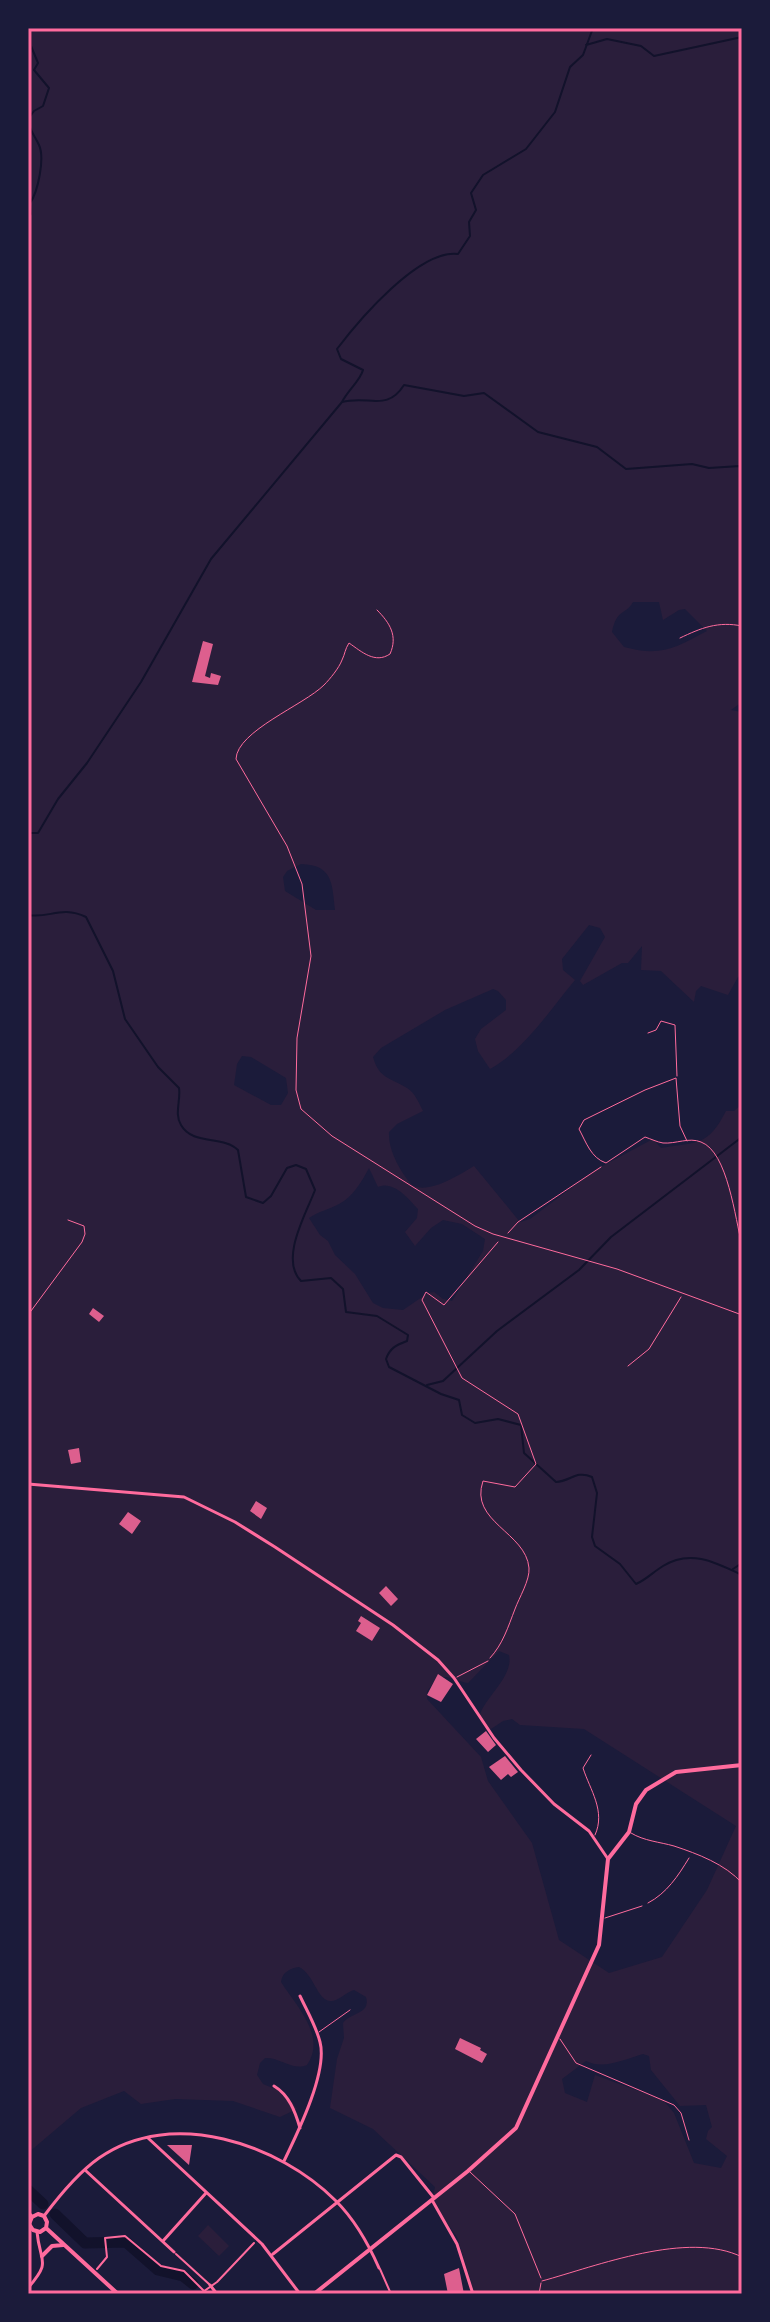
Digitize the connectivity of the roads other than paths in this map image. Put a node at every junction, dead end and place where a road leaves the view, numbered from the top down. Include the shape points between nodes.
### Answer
1 (377, 610) dead end
2 (742, 626) edge
3 (680, 638) dead end
4 (648, 1033) dead end
5 (676, 1078) junction
6 (687, 1141) junction
7 (68, 1220) dead end
8 (742, 1245) edge
9 (682, 1295) junction
10 (28, 1315) edge
11 (742, 1315) edge
12 (628, 1366) dead end
13 (28, 1484) edge
14 (488, 1661) road end
15 (454, 1678) junction
16 (591, 1755) dead end
17 (742, 1765) edge
18 (629, 1832) junction
19 (594, 1837) junction
20 (608, 1859) junction
21 (742, 1883) edge
22 (642, 1906) road end
23 (602, 1918) junction
24 (300, 1996) dead end
25 (350, 2010) dead end
26 (316, 2033) junction
27 (558, 2038) junction
28 (274, 2086) dead end
29 (300, 2128) junction
30 (162, 2136) junction
31 (148, 2138) junction
32 (689, 2140) dead end
33 (159, 2148) junction
34 (284, 2161) junction
35 (85, 2170) junction
36 (468, 2171) junction
37 (207, 2192) junction
38 (433, 2199) junction
39 (337, 2202) junction
40 (30, 2215) edge
41 (44, 2216) junction
42 (46, 2228) junction
43 (37, 2232) junction
44 (163, 2241) junction
45 (254, 2243) dead end
46 (64, 2245) junction
47 (371, 2249) junction
48 (174, 2252) joint
49 (272, 2255) junction
50 (42, 2256) junction
51 (742, 2257) edge
52 (379, 2268) joint
53 (97, 2269) dead end
54 (542, 2281) junction
55 (210, 2285) junction
56 (28, 2288) edge
57 (204, 2291) junction
58 (118, 2294) edge
59 (200, 2294) edge
60 (217, 2294) edge
61 (300, 2294) edge
62 (314, 2294) edge
63 (391, 2294) edge
64 (473, 2294) edge
65 (539, 2294) edge

1 - 9 lane via 391,628 390,654 377,659 349,643 323,686 250,735 235,754 287,846 302,884 311,956 297,1038 301,1109 320,1128 475,1226 617,1269
2 - 3 lane via 716,624
4 - 5 lane via 661,1021 675,1025
5 - 6 lane via 678,1116
5 - 6 lane via 584,1120 579,1129 590,1150 606,1163 645,1137 662,1143
6 - 8 lane via 701,1141 718,1157
7 - 10 lane via 84,1226 82,1242
9 - 11 lane
9 - 12 lane via 649,1349
13 - 15 street via 143,1492 200,1503 393,1625
14 - 15 lane
15 - 19 street via 521,1770
16 - 19 lane via 583,1768 597,1803
17 - 18 street via 666,1776 641,1797
18 - 20 street
18 - 21 lane via 724,1867
19 - 20 street
20 - 23 street
22 - 23 lane
23 - 27 street via 599,1945
24 - 26 street
25 - 26 lane
26 - 29 street via 320,2059
27 - 32 lane via 576,2063 674,2105
27 - 36 street via 516,2128
28 - 29 street via 290,2102
29 - 34 street
30 - 31 street
30 - 33 street
30 - 34 street via 218,2138
31 - 33 street
31 - 35 street via 117,2148
33 - 37 street
34 - 39 street
35 - 41 street
35 - 44 street
36 - 38 street
36 - 54 lane via 515,2214
37 - 44 street
37 - 49 street
38 - 39 street via 398,2155
38 - 47 street
38 - 64 street via 457,2244
39 - 47 street
39 - 49 street
40 - 41 street
40 - 43 street via 29,2224
41 - 42 street
42 - 43 street
42 - 46 street
43 - 50 street
44 - 48 street
45 - 55 street
46 - 50 street via 52,2246
46 - 58 street
47 - 52 street
47 - 62 street
48 - 55 street
49 - 61 street
50 - 56 street via 42,2271
51 - 54 lane via 717,2250 650,2251
52 - 63 street
53 - 57 street via 107,2257 106,2239 128,2237 161,2266 184,2271
54 - 65 lane
55 - 57 street
55 - 60 street
57 - 59 street

